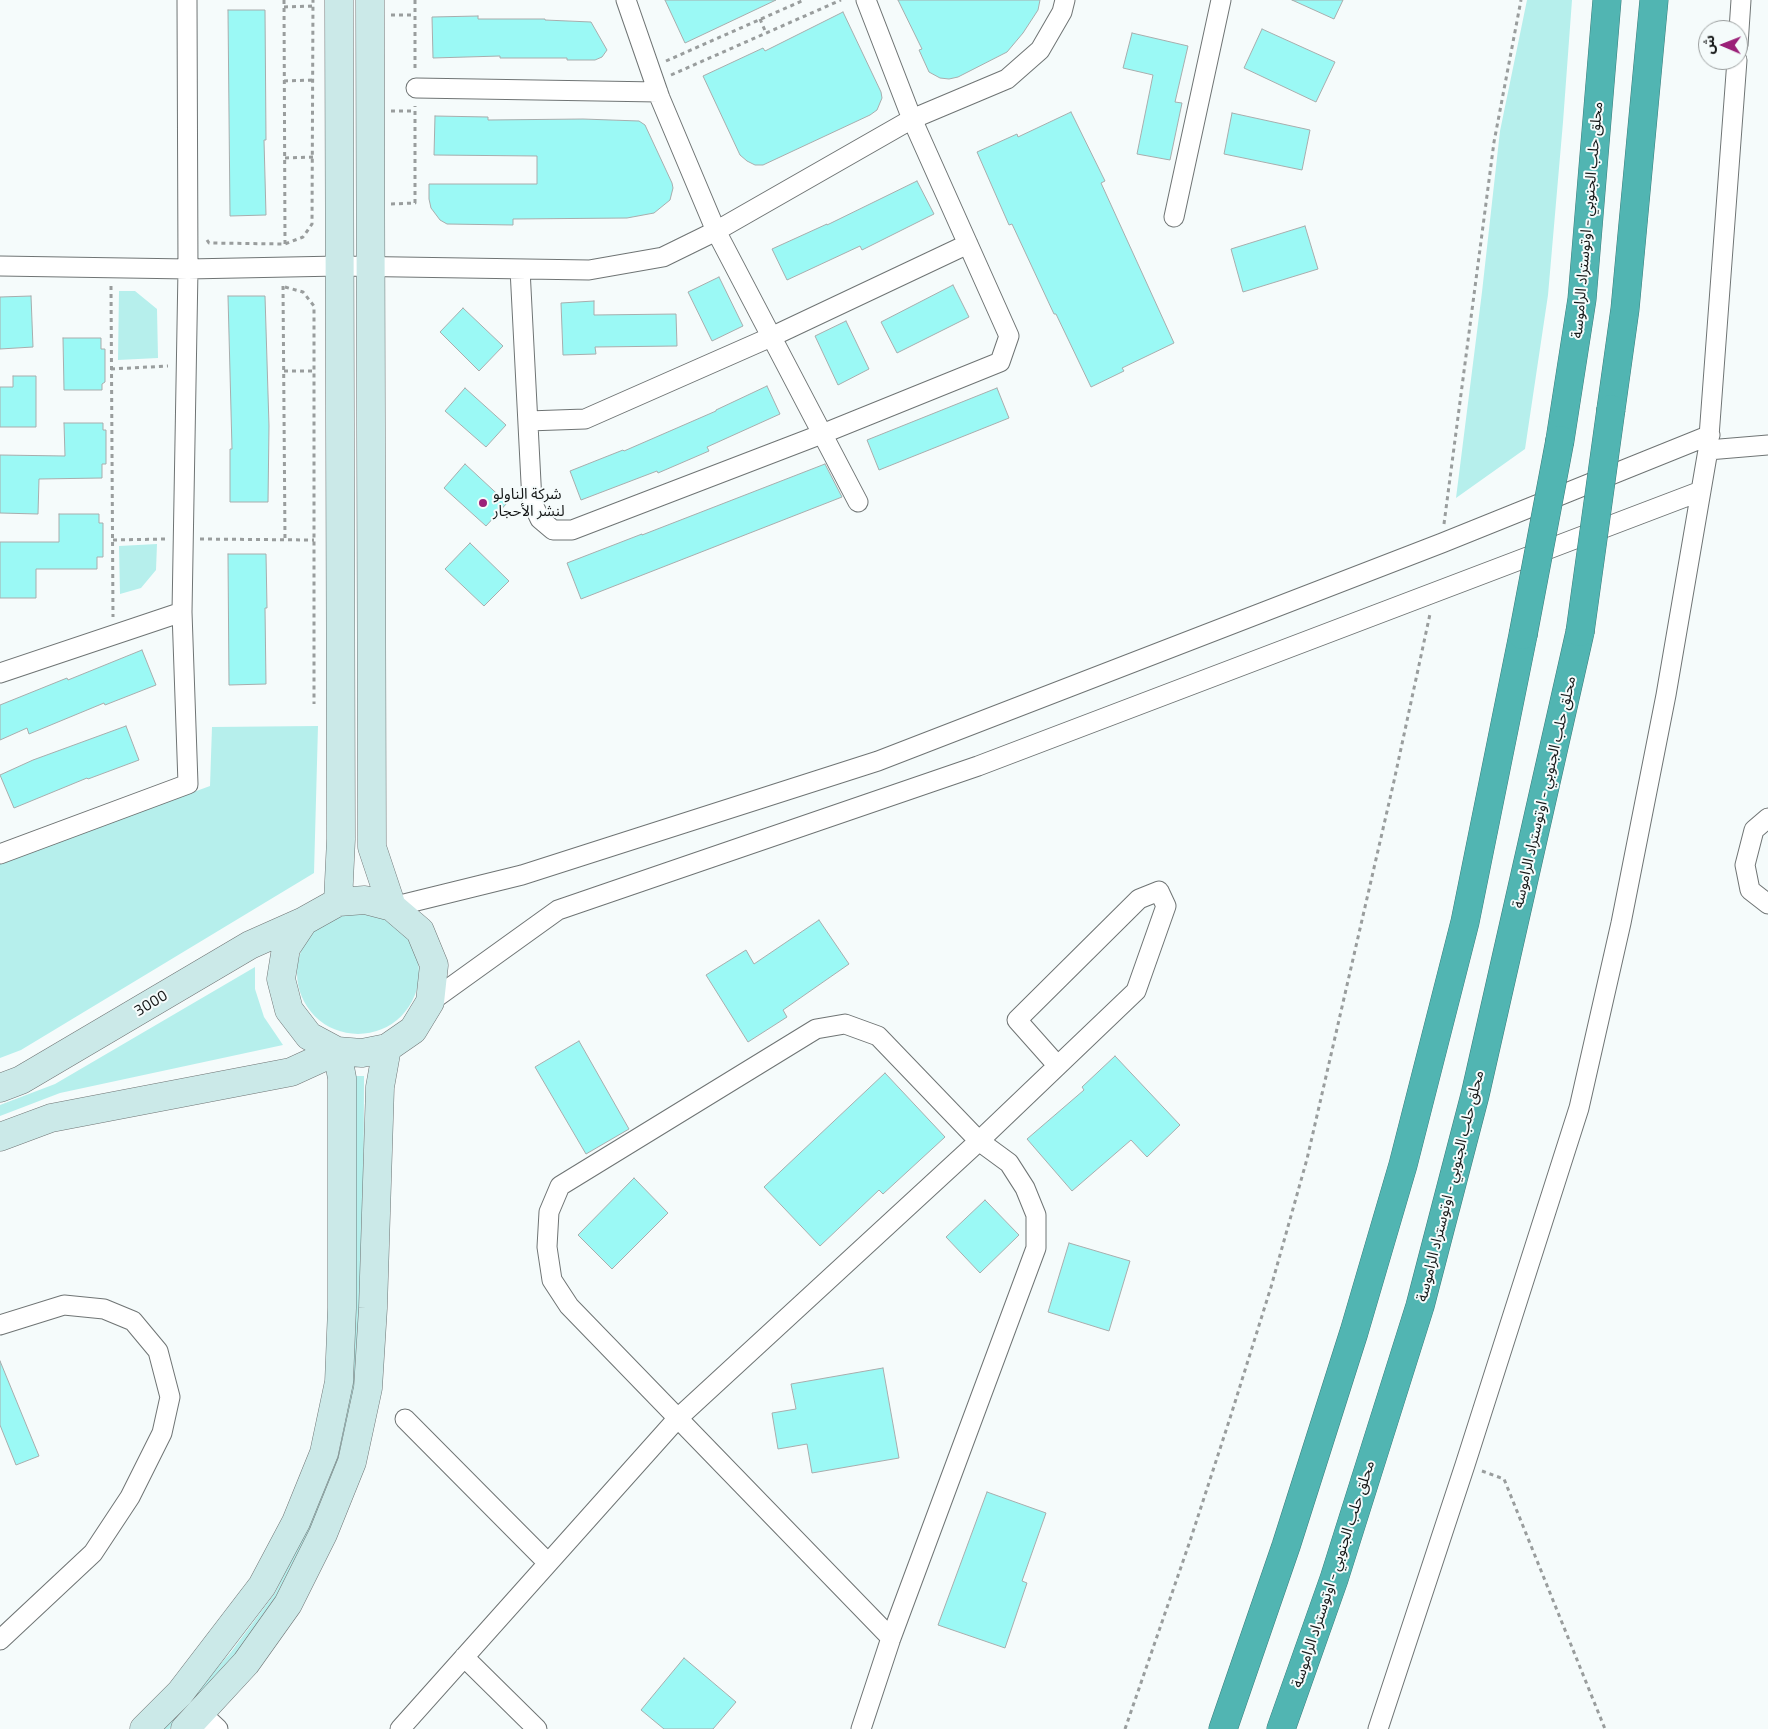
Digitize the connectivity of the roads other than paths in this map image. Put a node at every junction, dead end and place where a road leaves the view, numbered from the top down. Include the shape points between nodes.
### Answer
1 (187, 0) edge
2 (626, 0) edge
3 (866, 0) edge
4 (1065, 0) edge
5 (1222, 0) edge
6 (1607, 0) edge
7 (1654, 0) edge
8 (1740, 0) edge
9 (326, 3) edge
10 (379, 8) edge
11 (1739, 20) edge
12 (1736, 70) edge
13 (654, 81) junction
14 (416, 88) dead end
15 (912, 119) junction
16 (1174, 216) dead end
17 (716, 232) junction
18 (968, 244) junction
19 (0, 266) edge
20 (339, 266) junction
21 (371, 266) junction
22 (188, 269) junction
23 (520, 269) junction
24 (771, 337) junction
25 (528, 421) junction
26 (822, 434) junction
27 (1709, 442) junction
28 (1768, 445) edge
29 (1701, 491) junction
30 (858, 502) dead end
31 (182, 612) junction
32 (0, 673) edge
33 (1768, 818) edge
34 (0, 854) edge
35 (338, 902) junction
36 (1768, 904) edge
37 (392, 907) junction
38 (304, 921) junction
39 (430, 1002) junction
40 (387, 1048) junction
41 (337, 1051) junction
42 (1057, 1065) junction
43 (0, 1088) edge
44 (0, 1137) edge
45 (979, 1141) junction
46 (0, 1325) edge
47 (405, 1419) dead end
48 (677, 1419) junction
49 (548, 1562) junction
50 (892, 1638) junction
51 (0, 1640) edge
52 (464, 1657) junction
53 (201, 1724) edge
54 (144, 1729) edge
55 (400, 1729) edge
56 (537, 1729) edge
57 (861, 1729) edge
58 (1223, 1729) edge
59 (1281, 1729) edge
60 (1378, 1729) edge

1 - 22 street
2 - 13 street
3 - 15 street
4 - 15 street via 1062,12 1040,50 1007,79
5 - 16 street
6 - 58 highway, محلق حلب الجنوبي - اوتوستراد الراموسة, bridge via 1582,299 1560,440 1465,922 1403,1166 1348,1351
7 - 59 highway, محلق حلب الجنوبي - اوتوستراد الراموسة, bridge via 1625,309 1580,632 1474,1095 1420,1306 1334,1579
8 - 11 street
9 - 20 street
10 - 21 street
12 - 27 street
13 - 14 street
13 - 17 street
15 - 17 street
15 - 18 street
17 - 23 street via 663,257 589,270
17 - 24 street
18 - 24 street
18 - 26 street via 1010,336 1000,362
19 - 22 street
20 - 21 street
20 - 22 street
20 - 35 street via 341,839
21 - 23 street
21 - 37 street via 372,847
22 - 31 street via 186,365 193,539
23 - 25 street
24 - 25 street via 586,419
24 - 26 street
25 - 26 street via 532,502 540,520 553,530 572,530
26 - 30 street
27 - 28 street
27 - 29 street
27 - 37 street via 878,761 522,875
29 - 39 street via 978,766 558,910
29 - 60 street via 1661,723 1621,923 1579,1108
31 - 32 street
31 - 34 street via 188,784
33 - 36 street via 1754,830 1745,865 1750,890
35 - 37 street via 366,900
35 - 38 street
37 - 39 street via 420,931 434,965
38 - 41 street via 286,948 281,979 289,1010 309,1036
38 - 43 street, 3000 via 250,945 21,1080
39 - 40 street via 413,1030
40 - 41 street via 362,1054
40 - 53 street via 380,1087 368,1388 352,1462 323,1534 288,1604
41 - 44 street via 291,1072 51,1118
41 - 54 street via 342,1078 342,1308 339,1382 324,1453 296,1522 262,1586 180,1693
42 - 42 street via 1136,992 1166,906 1159,891 1139,899 1017,1020
42 - 45 street
45 - 48 street
45 - 48 street via 878,1036 845,1024 816,1029 560,1186 549,1212 547,1247 552,1280 569,1306
45 - 50 street via 1009,1162 1025,1188 1036,1215 1036,1248
46 - 51 street via 64,1305 112,1312 133,1321 158,1351 170,1397 162,1433 146,1465 130,1496 92,1553
47 - 49 street
48 - 49 street
48 - 50 street
49 - 52 street
50 - 57 street
52 - 55 street
52 - 56 street

